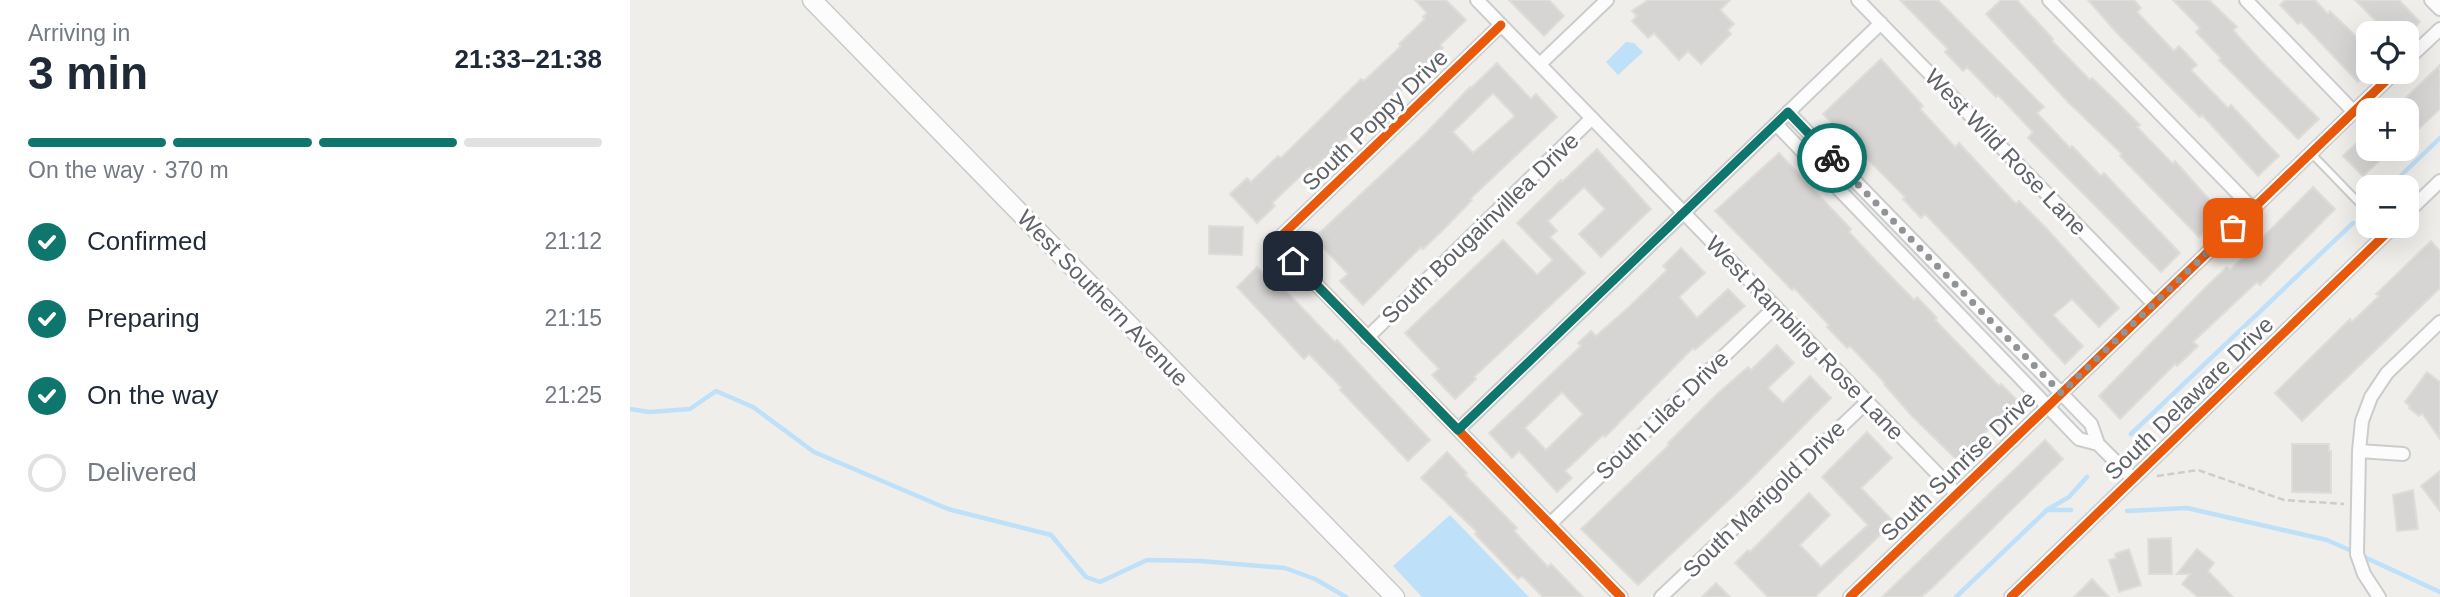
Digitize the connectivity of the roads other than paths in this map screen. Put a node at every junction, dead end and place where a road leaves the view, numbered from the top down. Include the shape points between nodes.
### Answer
1 (811, 0) edge
2 (1477, 0) edge
3 (1606, 0) edge
4 (1858, 0) edge
5 (2049, 0) edge
6 (2246, 0) edge
7 (2431, 0) edge
8 (2440, 9) edge
9 (1881, 23) junction
10 (1501, 24) junction
11 (2440, 29) edge
12 (2419, 49) edge
13 (1540, 64) junction
14 (2383, 84) edge
15 (1788, 112) junction
16 (2354, 112) junction
17 (1592, 118) junction
18 (1776, 124) junction
19 (2311, 153) junction
20 (2440, 181) edge
21 (2356, 200) edge
22 (2419, 201) edge
23 (2253, 209) junction
24 (1684, 213) junction
25 (2377, 238) edge
26 (2154, 304) junction
27 (1775, 307) junction
28 (2440, 322) edge
29 (1367, 338) junction
30 (2061, 393) junction
31 (1867, 402) junction
32 (2048, 407) junction
33 (1458, 430) junction
34 (2098, 444) junction
35 (2359, 451) junction
36 (2403, 454) dead end
37 (2133, 479) junction
38 (1956, 494) junction
39 (1550, 524) junction
40 (1393, 595) edge
41 (1621, 597) edge
42 (1661, 597) edge
43 (1850, 597) edge
44 (2011, 597) edge
45 (2379, 597) edge

1 - 40 main road, West Southern Avenue
2 - 10 street, West Rambling Rose Lane
3 - 13 street
4 - 9 street, West Wild Rose Lane
5 - 23 street
6 - 16 street
7 - 8 street
9 - 15 street
9 - 26 street, West Wild Rose Lane
10 - 13 street, West Rambling Rose Lane
10 - 29 street, South Poppy Drive via 1275,242
11 - 12 street
13 - 17 street, West Rambling Rose Lane
14 - 16 street, South Sunrise Drive
15 - 18 street
15 - 30 street
16 - 19 street, South Sunrise Drive
17 - 24 street, West Rambling Rose Lane
17 - 29 street, South Bougainvillea Drive
18 - 24 street
18 - 32 street
19 - 21 lane
19 - 23 street, South Sunrise Drive
20 - 22 street
23 - 26 street, South Sunrise Drive
24 - 27 street, West Rambling Rose Lane
24 - 33 street
25 - 37 street, South Delaware Drive
26 - 30 street, South Sunrise Drive
27 - 31 street, West Rambling Rose Lane
27 - 39 street, South Lilac Drive
28 - 35 street via 2387,373 2371,397 2362,421
29 - 33 street
30 - 32 street, South Sunrise Drive
30 - 34 street via 2091,424
31 - 38 street, West Rambling Rose Lane
31 - 42 street, South Marigold Drive
32 - 34 street via 2079,439
32 - 38 street, South Sunrise Drive
33 - 39 street
34 - 37 street
35 - 36 street
35 - 45 street via 2357,554
37 - 44 street, South Delaware Drive
38 - 43 street, South Sunrise Drive
39 - 41 street

